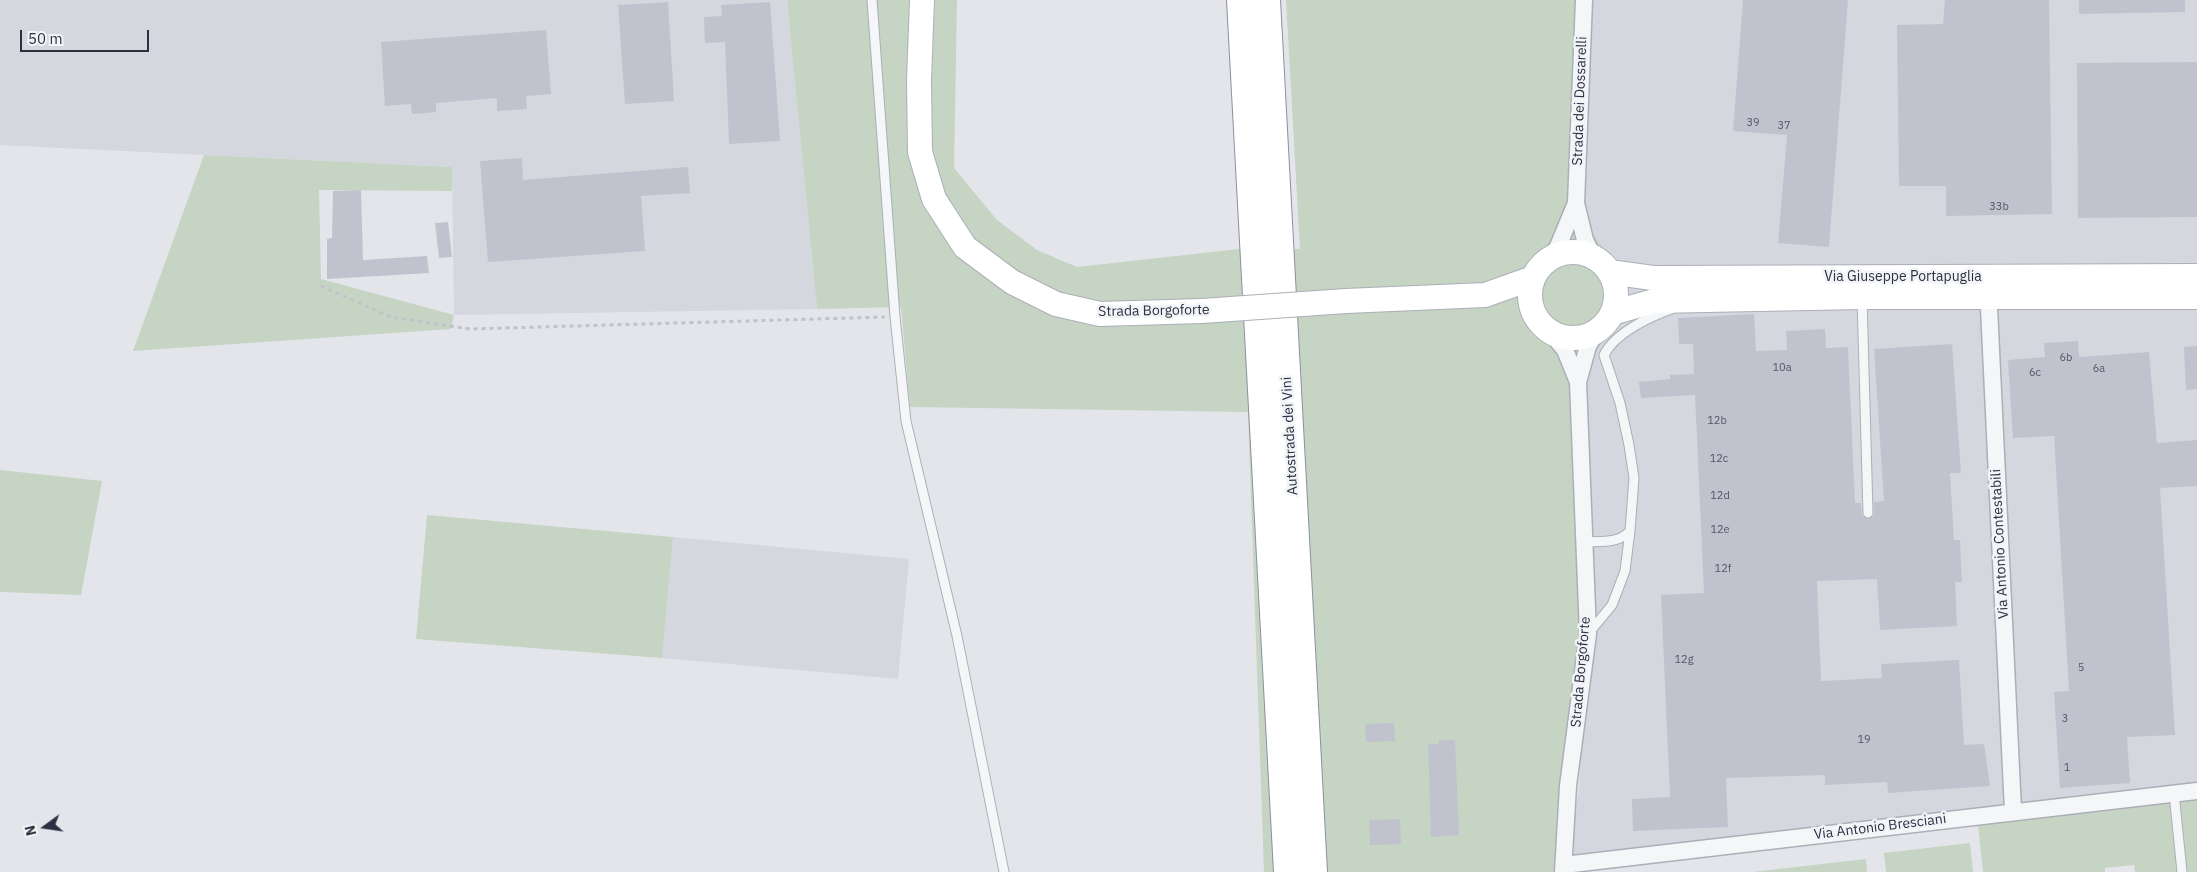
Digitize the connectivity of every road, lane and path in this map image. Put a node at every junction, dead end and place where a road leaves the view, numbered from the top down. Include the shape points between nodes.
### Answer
1 (872, 0) edge
2 (922, 0) edge
3 (1241, 0) edge
4 (1266, 0) edge
5 (1584, 0) edge
6 (1576, 203) junction
7 (1554, 256) junction
8 (1601, 265) junction
9 (2197, 276) edge
10 (1533, 278) junction
11 (321, 286) dead end
12 (1861, 287) junction
13 (1988, 287) junction
14 (1486, 295) junction
15 (2197, 297) edge
16 (1698, 300) junction
17 (1533, 313) junction
18 (895, 317) junction
19 (1604, 322) junction
20 (1550, 332) junction
21 (1578, 382) junction
22 (1868, 513) dead end
23 (1630, 531) junction
24 (1584, 542) junction
25 (1588, 634) junction
26 (2197, 791) edge
27 (2174, 793) junction
28 (2013, 811) junction
29 (1563, 869) edge
30 (1004, 872) edge
31 (1288, 872) edge
32 (1313, 872) edge
33 (2182, 872) edge

1 - 18 lane
2 - 14 main road, Strada Borgoforte, bridge via 920,152 934,199 965,247 1012,282 1056,304 1100,314
3 - 31 highway, Autostrada dei Vini
4 - 32 highway, Autostrada dei Vini
5 - 6 street, Strada dei Dossarelli
6 - 7 street, Strada dei Dossarelli
6 - 8 street, Strada dei Dossarelli via 1585,240
7 - 8 main road via 1574,252
7 - 10 main road
8 - 12 main road, Via Giuseppe Portapuglia via 1654,278
8 - 19 main road via 1615,292
9 - 13 main road, Via Giuseppe Portapuglia
10 - 14 main road
10 - 17 main road via 1530,295
11 - 18 path via 390,317 470,329
12 - 13 main road, Via Giuseppe Portapuglia
12 - 16 main road, Via Giuseppe Portapuglia
12 - 22 lane
13 - 15 main road, Via Giuseppe Portapuglia
13 - 28 street, Via Antonio Contestabili
14 - 17 main road
16 - 19 main road, Via Giuseppe Portapuglia via 1654,301
16 - 23 lane via 1656,314 1638,324 1608,346 1604,355 1620,403 1634,478
17 - 20 main road
18 - 30 lane via 906,421 957,636
19 - 20 main road via 1576,338
19 - 21 street, Strada Borgoforte via 1588,346
20 - 21 street, Strada Borgoforte via 1565,350
21 - 24 street, Strada Borgoforte
23 - 24 lane via 1623,538
23 - 25 lane via 1625,571 1612,605
24 - 25 street, Strada Borgoforte
25 - 29 street, Strada Borgoforte via 1568,786
26 - 27 street, Via Antonio Bresciani
27 - 28 street, Via Antonio Bresciani
27 - 33 lane
28 - 29 street, Via Antonio Bresciani

